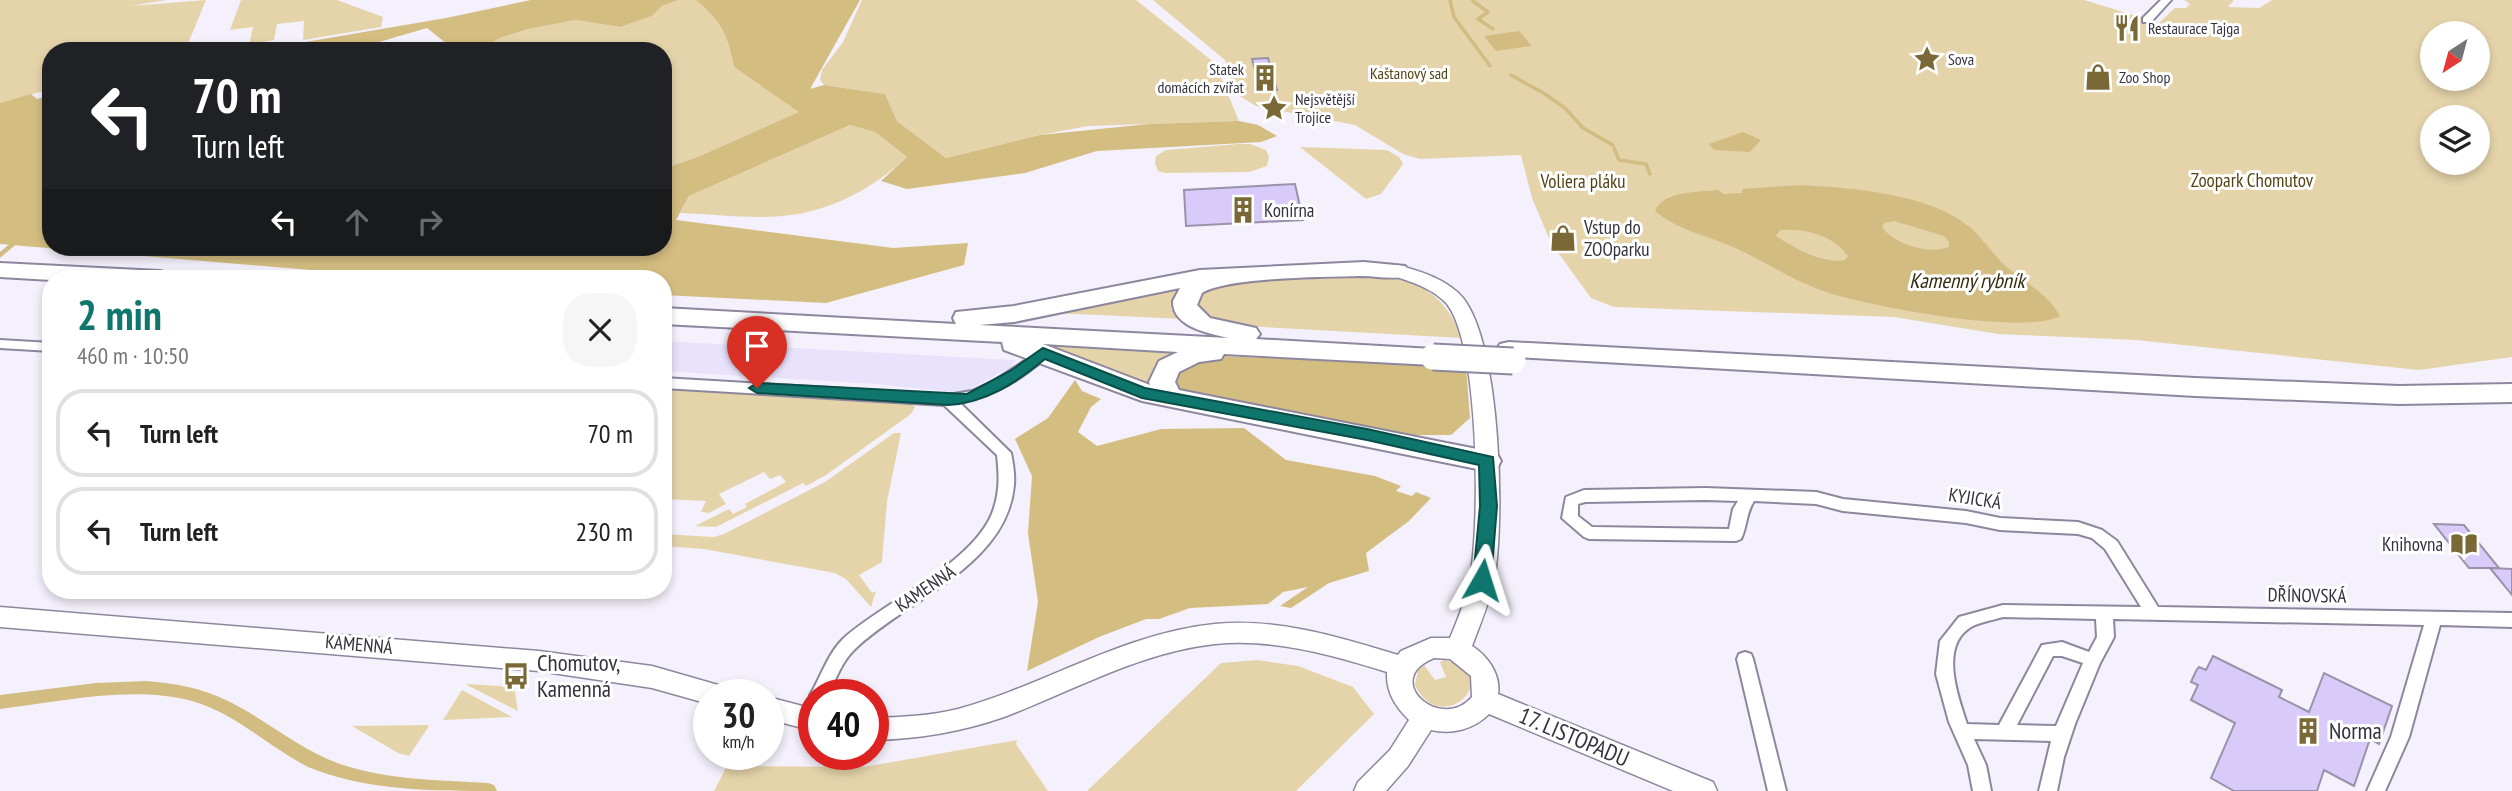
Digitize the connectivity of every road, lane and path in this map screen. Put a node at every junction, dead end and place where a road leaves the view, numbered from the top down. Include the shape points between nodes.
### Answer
1 (2166, 0) edge
2 (2147, 20) dead end
3 (0, 270) edge
4 (1397, 271) joint
5 (42, 272) edge
6 (1237, 276) junction
7 (0, 282) edge
8 (42, 284) edge
9 (672, 306) edge
10 (672, 316) edge
11 (930, 325) junction
12 (1258, 336) junction
13 (0, 344) edge
14 (42, 346) edge
15 (1289, 348) junction
16 (1431, 351) junction
17 (1043, 353) junction
18 (1511, 356) junction
19 (672, 384) edge
20 (2512, 393) edge
21 (1171, 399) junction
22 (948, 400) junction
23 (2512, 410) edge
24 (1487, 461) junction
25 (1749, 496) junction
26 (2102, 613) junction
27 (2153, 613) junction
28 (0, 617) edge
29 (2434, 619) junction
30 (2512, 620) edge
31 (1458, 651) junction
32 (1745, 659) dead end
33 (2093, 660) junction
34 (1401, 666) junction
35 (828, 679) edge
36 (693, 689) edge
37 (1484, 700) junction
38 (1425, 717) junction
39 (889, 728) edge
40 (1962, 731) junction
41 (2004, 732) junction
42 (2061, 734) junction
43 (1368, 791) edge
44 (1703, 791) edge
45 (1777, 791) edge
46 (1982, 791) edge
47 (2048, 791) edge
48 (2376, 791) edge

1 - 2 street
3 - 5 highway
4 - 6 highway
4 - 24 street via 1443,291 1463,315 1470,331
6 - 11 highway via 1172,281 1014,314
6 - 12 highway via 1195,287 1184,300 1185,307 1202,324
7 - 8 highway
9 - 11 highway
10 - 11 highway
11 - 12 highway
11 - 15 highway
11 - 17 highway
12 - 16 highway
13 - 14 street
15 - 16 highway
15 - 21 highway via 1194,354 1168,367 1162,382
16 - 18 highway, bridge
17 - 21 highway via 1142,393
17 - 22 street via 986,393
18 - 20 highway via 2236,389 2399,395
18 - 23 highway via 1861,383 2406,410
19 - 22 street
21 - 24 highway
22 - 35 street, KAMENNÁ via 1004,453 1007,487 999,513 969,557 847,646
24 - 31 street via 1482,580
25 - 25 street, KYJICKÁ via 1584,496 1571,501 1570,518 1589,533 1735,535
25 - 27 street, KYJICKÁ via 1816,498 2000,524 2078,528 2111,545
26 - 27 street, DŘÍNOVSKÁ
26 - 33 street via 2108,626 2106,638
26 - 40 street, DŘÍNOVSKÁ via 2003,611 1965,622 1948,641 1944,674
27 - 29 street, DŘÍNOVSKÁ
28 - 36 street, KAMENNÁ via 539,661 652,677
29 - 30 street, DŘÍNOVSKÁ
29 - 48 street via 2400,737
31 - 34 street via 1431,648 1408,657
31 - 37 street via 1470,657 1485,677
32 - 45 street
33 - 41 street via 2062,649 2048,650
33 - 42 street
34 - 38 street via 1398,677 1404,700
34 - 39 street via 1305,638 1225,633 1150,648 974,717
37 - 38 street via 1467,717
37 - 44 street, 17. LISTOPADU
38 - 43 street via 1399,758
40 - 41 street
40 - 46 street, DŘÍNOVSKÁ
41 - 42 street
42 - 47 street

